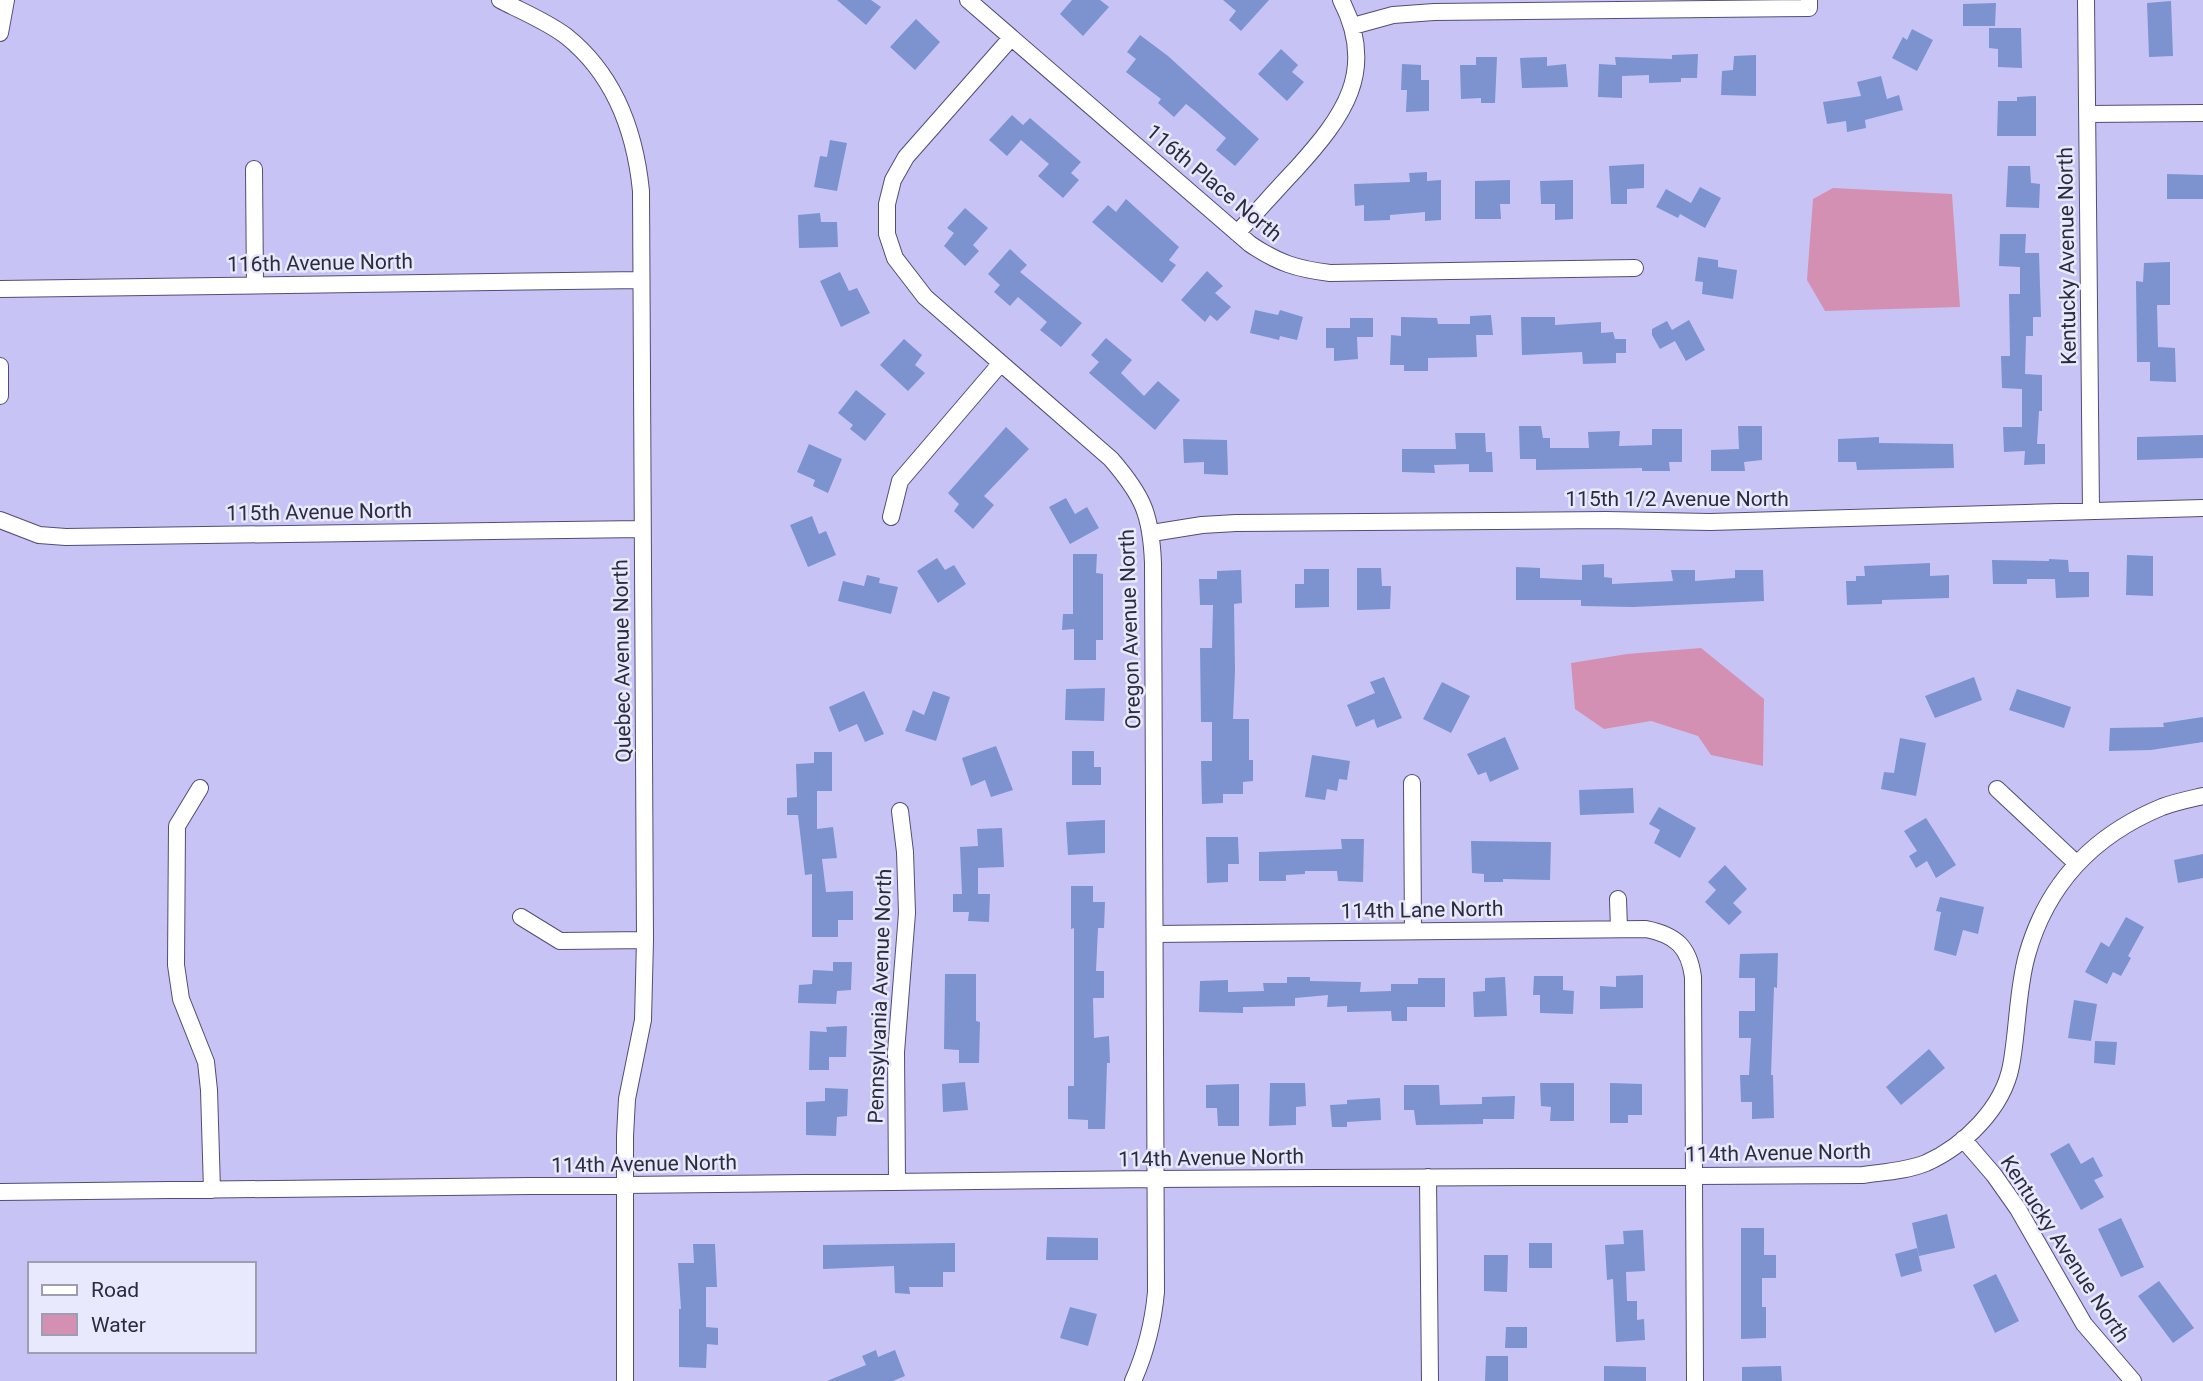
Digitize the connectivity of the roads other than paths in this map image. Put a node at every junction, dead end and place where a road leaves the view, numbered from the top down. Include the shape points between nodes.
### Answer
1 (6, 0) edge
2 (500, 0) edge
3 (968, 0) edge
4 (1341, 0) edge
5 (2086, 0) edge
6 (1809, 4) edge
7 (1547, 5) edge
8 (1353, 26) junction
9 (0, 33) edge
10 (1011, 37) junction
11 (2203, 113) edge
12 (2087, 114) junction
13 (254, 169) dead end
14 (1237, 233) junction
15 (1635, 268) dead end
16 (641, 280) junction
17 (255, 285) junction
18 (0, 289) edge
19 (1001, 363) junction
20 (0, 366) edge
21 (0, 396) edge
22 (2203, 509) edge
23 (2091, 511) junction
24 (891, 517) dead end
25 (0, 520) edge
26 (641, 529) junction
27 (1152, 533) junction
28 (1412, 783) dead end
29 (200, 788) dead end
30 (1997, 789) dead end
31 (2203, 796) edge
32 (900, 811) dead end
33 (2076, 863) junction
34 (1618, 899) dead end
35 (521, 917) dead end
36 (1619, 929) junction
37 (1413, 931) junction
38 (1155, 934) junction
39 (645, 940) junction
40 (1963, 1139) junction
41 (1693, 1176) junction
42 (1428, 1177) junction
43 (1155, 1180) junction
44 (897, 1182) junction
45 (626, 1185) junction
46 (212, 1190) junction
47 (0, 1192) edge
48 (625, 1381) edge
49 (1132, 1381) edge
50 (1430, 1381) edge
51 (1695, 1381) edge
52 (2133, 1381) edge

1 - 9 street
2 - 16 street, Quebec Avenue North via 565,36 612,90 638,155
3 - 10 street
4 - 8 street
5 - 12 street, Kentucky Avenue North
6 - 7 street
7 - 8 street via 1414,13
8 - 14 street via 1355,70 1340,117
10 - 14 street, 116th Place North
10 - 19 street, Oregon Avenue North via 906,157 887,204 887,234 895,258 909,278
11 - 12 street
12 - 23 street, Kentucky Avenue North
13 - 17 street
14 - 15 street, 116th Place North via 1272,259 1301,270 1330,273
16 - 17 street, 116th Avenue North
16 - 26 street, Quebec Avenue North
17 - 18 street, 116th Avenue North
19 - 24 street via 900,481
19 - 27 street, Oregon Avenue North via 1111,459 1130,482
20 - 21 street
22 - 23 street, 115th 1/2 Avenue North
23 - 27 street, 115th 1/2 Avenue North via 1699,522 1236,523
25 - 26 street, 115th Avenue North via 39,535 66,537
26 - 39 street, Quebec Avenue North
27 - 38 street, Oregon Avenue North
28 - 37 street
29 - 46 street via 177,826 176,965 181,999 206,1062
30 - 33 street
31 - 33 street, 114th Avenue North via 2163,806 2125,825
32 - 44 street, Pennsylvania Avenue North via 907,913 896,1052
33 - 40 street, 114th Avenue North via 2042,915 2027,955 2011,1068 1983,1119
34 - 36 street
35 - 39 street via 560,941
36 - 37 street, 114th Lane North
36 - 41 street, 114th Lane North via 1646,929 1672,937 1691,962
37 - 38 street, 114th Lane North
38 - 43 street, Oregon Avenue North
39 - 45 street, Quebec Avenue North via 643,1020 627,1099
40 - 41 street, 114th Avenue North via 1924,1163 1896,1171
40 - 52 street, Kentucky Avenue North via 2018,1209 2084,1324
41 - 42 street, 114th Avenue North
41 - 51 street
42 - 43 street, 114th Avenue North
42 - 50 street
43 - 44 street, 114th Avenue North
43 - 49 street, Oregon Avenue North via 1155,1303 1143,1358
44 - 45 street, 114th Avenue North
45 - 46 street, 114th Avenue North
45 - 48 street, Quebec Avenue North
46 - 47 street, 114th Avenue North

